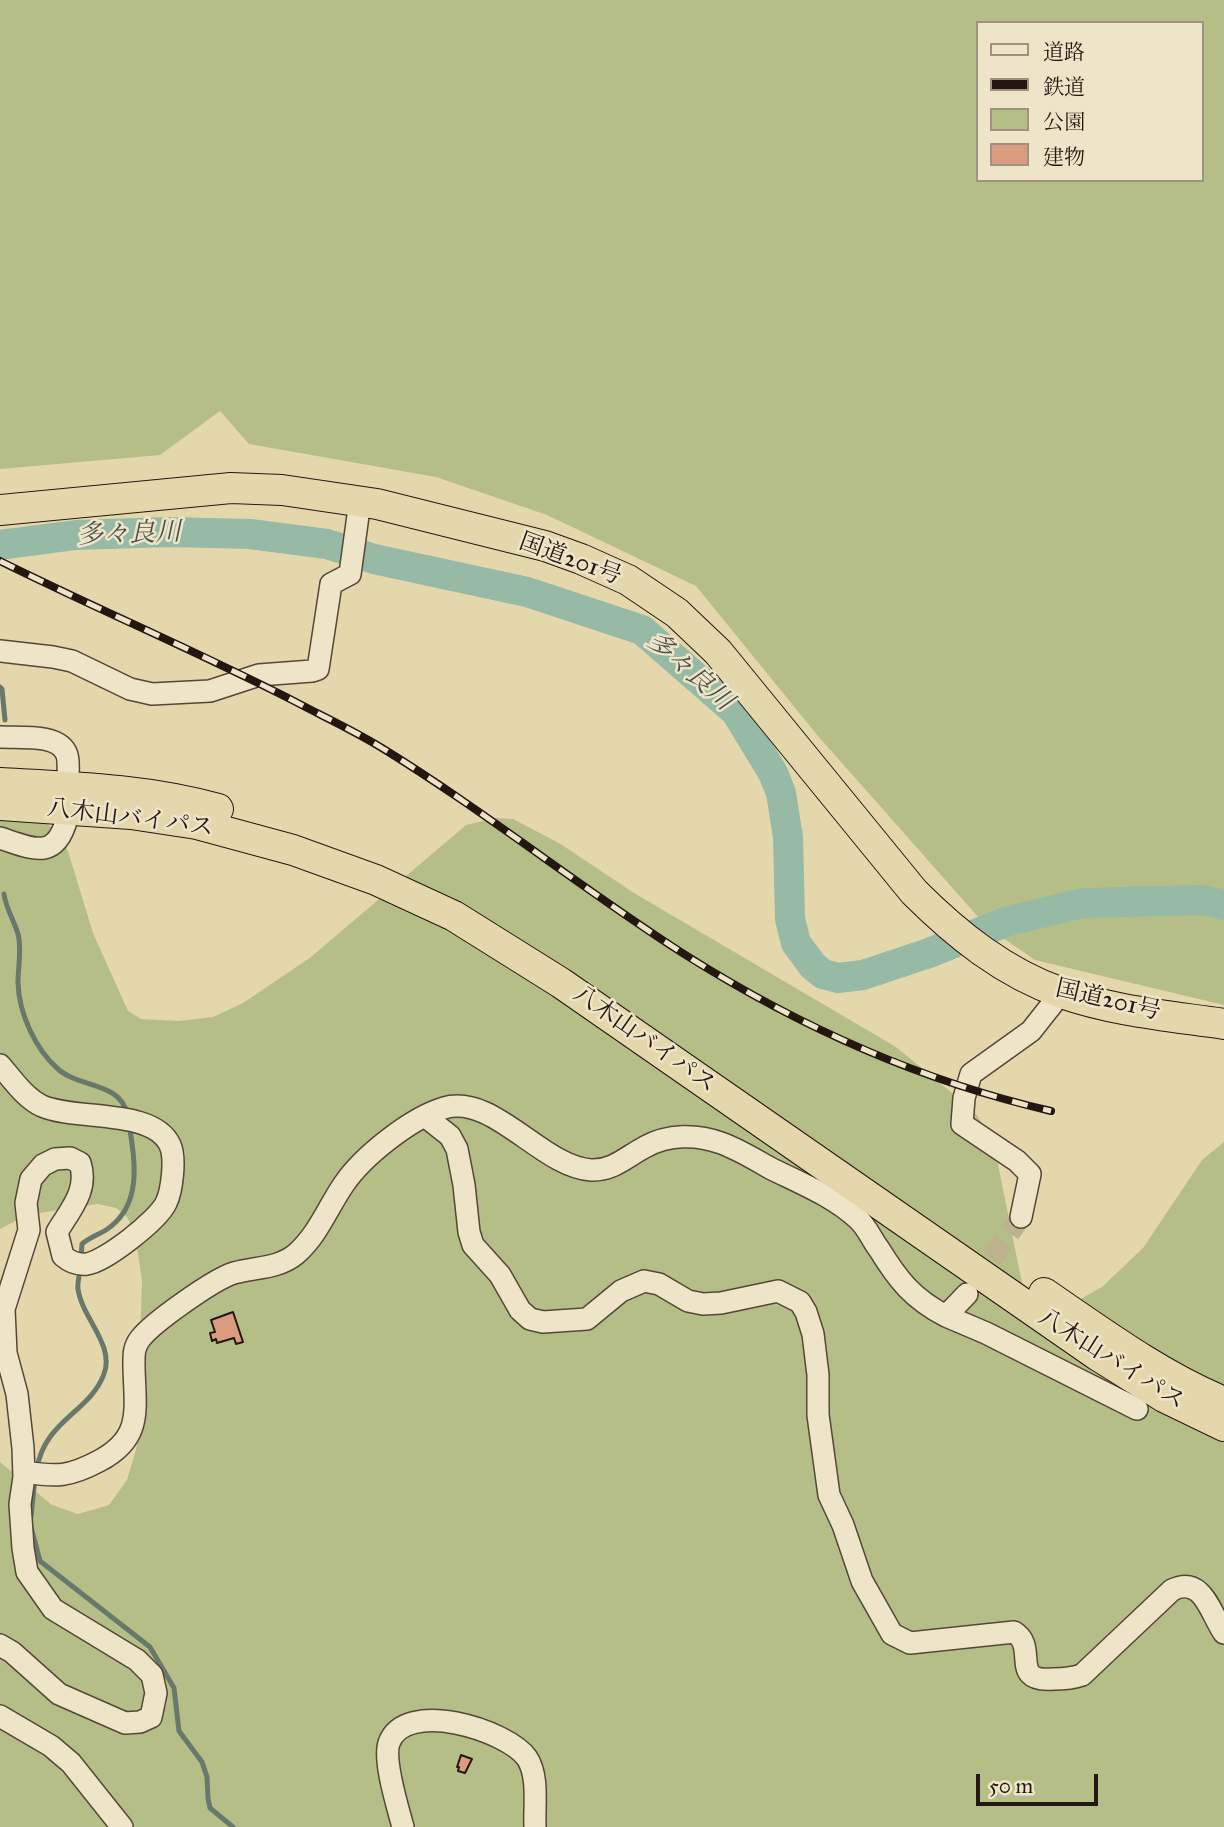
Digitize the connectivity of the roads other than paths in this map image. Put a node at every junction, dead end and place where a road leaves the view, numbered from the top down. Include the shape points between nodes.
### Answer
1 (0, 510) edge
2 (359, 511) junction
3 (0, 651) edge
4 (0, 737) edge
5 (68, 778) dead end
6 (0, 783) edge
7 (0, 805) edge
8 (67, 818) dead end
9 (0, 838) edge
10 (1061, 993) junction
11 (1224, 1024) edge
12 (0, 1065) edge
13 (426, 1117) junction
14 (1021, 1217) tunnel mouth
15 (967, 1294) tunnel mouth
16 (946, 1316) junction
17 (1224, 1402) edge
18 (1137, 1409) dead end
19 (1224, 1426) edge
20 (24, 1472) junction
21 (1224, 1633) edge
22 (0, 1645) edge
23 (0, 1716) edge
24 (122, 1827) edge
25 (403, 1827) edge
26 (535, 1827) edge

1 - 2 highway, 国道201号 via 231,488 282,490
2 - 3 street via 350,575 331,584 318,669 259,675 210,691 152,694 130,689 72,661
2 - 10 highway, 国道201号 via 545,547 628,580 677,613 718,652 945,923 1017,974
4 - 5 street via 49,740 61,746 68,756
6 - 17 highway, 八木山バイパス via 138,793 200,804 295,829 464,899 572,965 1110,1338
7 - 19 highway, 八木山バイパス via 131,814 197,824 293,850 376,880 454,916 561,983 1097,1355 1164,1397
8 - 9 street via 63,835 44,849
10 - 11 highway, 国道201号
10 - 14 street via 1031,1031 971,1073 964,1098 962,1124 1030,1174
12 - 20 street via 41,1106 143,1123 170,1143 174,1157 167,1202 149,1225 85,1265 63,1256 57,1232 83,1187 80,1163 55,1159 31,1179 26,1203 29,1230 4,1308
13 - 16 street via 445,1107 468,1107 582,1169 603,1170 660,1139 690,1137 721,1143 835,1201 861,1221 900,1282 926,1306
13 - 20 street via 393,1135 360,1166 297,1253 283,1263 218,1281 139,1340 134,1352 135,1424 118,1450 65,1476
13 - 21 street via 450,1136 457,1149 473,1245 530,1319 587,1319 621,1291 643,1281 703,1304 778,1292 800,1302 813,1334 829,1495 862,1581 899,1639 910,1643 1014,1632 1024,1642 1033,1678 1073,1678 1082,1675 1181,1586 1199,1591
15 - 16 street
16 - 18 street
20 - 22 street via 20,1504 27,1572 53,1609 137,1660 152,1675 156,1693 151,1717 125,1723 59,1694
23 - 24 street via 71,1763
25 - 26 street via 388,1745 393,1734 429,1720 473,1726 512,1745 526,1758 533,1773

